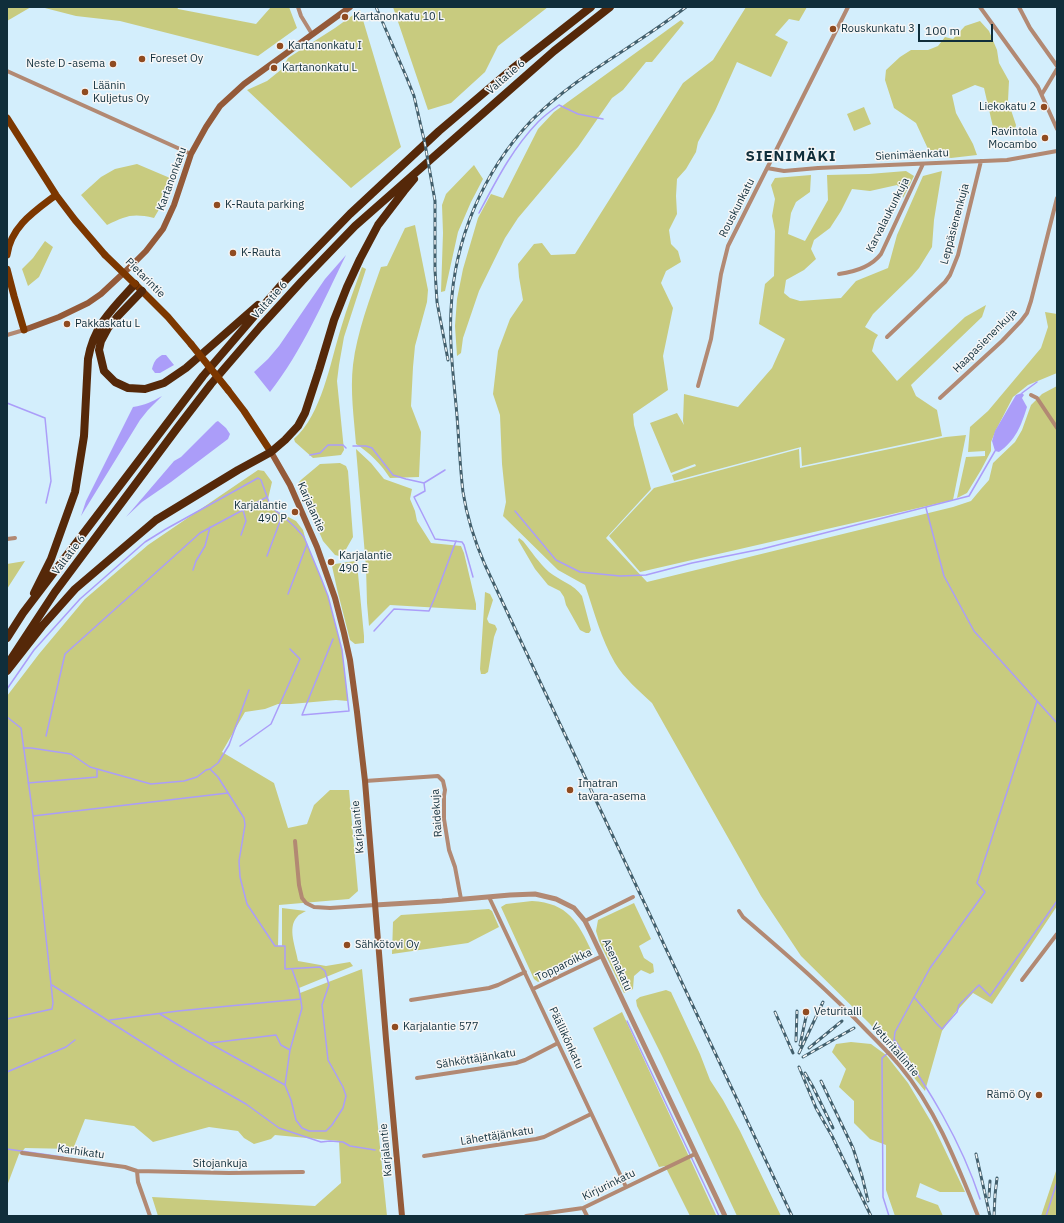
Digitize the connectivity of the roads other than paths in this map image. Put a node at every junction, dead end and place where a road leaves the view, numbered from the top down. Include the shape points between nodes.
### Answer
1 (298, 7) edge
2 (350, 7) edge
3 (591, 7) edge
4 (610, 7) edge
5 (848, 7) edge
6 (980, 7) edge
7 (1019, 7) edge
8 (312, 34) junction
9 (1057, 66) edge
10 (1057, 69) edge
11 (7, 72) edge
12 (1042, 94) junction
13 (7, 118) edge
14 (1057, 129) edge
15 (1057, 151) edge
16 (191, 154) junction
17 (436, 154) junction
18 (981, 161) junction
19 (923, 164) junction
20 (767, 168) junction
21 (56, 196) junction
22 (1057, 198) edge
23 (7, 254) edge
24 (7, 269) edge
25 (839, 274) dead end
26 (135, 284) junction
27 (281, 285) junction
28 (142, 291) junction
29 (24, 330) junction
30 (7, 335) edge
31 (887, 337) dead end
32 (698, 386) dead end
33 (1031, 395) dead end
34 (940, 398) dead end
35 (1057, 428) edge
36 (271, 452) junction
37 (15, 538) dead end
38 (7, 539) edge
39 (23, 613) junction
40 (7, 638) edge
41 (7, 665) edge
42 (7, 671) edge
43 (365, 781) junction
44 (295, 841) dead end
45 (489, 897) junction
46 (633, 897) dead end
47 (461, 899) junction
48 (375, 904) junction
49 (739, 911) dead end
50 (585, 921) junction
51 (1057, 934) edge
52 (602, 956) junction
53 (525, 972) junction
54 (1022, 980) dead end
55 (533, 989) junction
56 (411, 1000) dead end
57 (558, 1043) junction
58 (417, 1078) dead end
59 (591, 1114) junction
60 (22, 1154) dead end
61 (695, 1154) junction
62 (424, 1156) dead end
63 (138, 1171) junction
64 (303, 1172) dead end
65 (626, 1187) junction
66 (583, 1208) junction
67 (150, 1216) edge
68 (402, 1216) edge
69 (526, 1216) edge
70 (587, 1216) edge
71 (723, 1216) edge
72 (978, 1216) edge

1 - 8 street
2 - 8 main road, Kartanonkatu
3 - 27 highway, Valtatie 6 via 512,68 439,131 350,214
4 - 17 highway, Valtatie 6 via 554,51
5 - 20 street, Rouskunkatu
6 - 12 street
7 - 9 street via 1030,28
8 - 16 main road, Kartanonkatu via 232,94 220,106
10 - 12 street
11 - 16 street
12 - 14 street
13 - 21 main road, Pietarintie
15 - 18 street, Sienimäenkatu via 1007,160
16 - 29 main road, Kartanonkatu via 169,217 146,251 88,303
17 - 36 highway via 378,225 347,287 298,426
17 - 41 highway, Valtatie 6 via 350,231 216,378 55,592
18 - 19 street, Sienimäenkatu
18 - 31 street, Leppäsienenkuja via 958,255 950,275
19 - 20 street, Sienimäenkatu via 784,171
19 - 25 street, Karvalaukunkuja via 881,254 864,267
20 - 32 street, Rouskunkatu via 728,246 711,339
21 - 23 main road via 20,225 12,237
21 - 26 main road, Pietarintie, bridge via 105,255
22 - 34 street, Haapasienenkuja via 1027,313 1002,341
24 - 29 main road
26 - 28 main road, Pietarintie
26 - 39 highway via 102,321 90,347 84,436 75,492 51,559
27 - 28 highway via 186,368 164,383 145,389 128,388 115,382 104,371 100,358 101,341 108,328
27 - 39 highway, Valtatie 6 via 198,382
28 - 36 main road, Pietarintie, bridge via 168,317 228,390
29 - 30 street
33 - 35 street via 1037,398
36 - 42 highway via 156,520 75,589
36 - 43 main road, Karjalantie via 306,520 335,598 350,660
37 - 38 street
39 - 40 highway, Valtatie 6
43 - 47 street, Raidekuja via 438,776 443,782 444,819
43 - 48 main road, Karjalantie
44 - 48 street via 299,885 306,903 314,907 330,908
45 - 47 street, Asemakatu
45 - 50 street, Asemakatu via 525,894 544,896 574,908
45 - 53 street, Päällikönkatu
46 - 50 street
47 - 48 street, Asemakatu
48 - 68 main road, Karjalantie
49 - 72 street, Veturitallintie via 839,1003 900,1066 945,1140
50 - 52 street, Asemakatu
51 - 54 street
52 - 55 street, Topparoikka
52 - 61 street, Asemakatu
53 - 55 street, Päällikönkatu
53 - 56 street via 489,988
55 - 57 street, Päällikönkatu
57 - 58 street, Sähköttäjänkatu via 516,1063
57 - 59 street, Päällikönkatu
59 - 62 street, Lähettäjänkatu via 544,1137
59 - 65 street, Päällikönkatu
60 - 63 street, Karhikatu via 125,1167
61 - 65 street, Kirjurinkatu
61 - 71 street, Asemakatu
63 - 64 street, Sitojankuja
63 - 67 street via 138,1182
65 - 66 street, Kirjurinkatu
66 - 69 street, Kirjurinkatu
66 - 70 street

